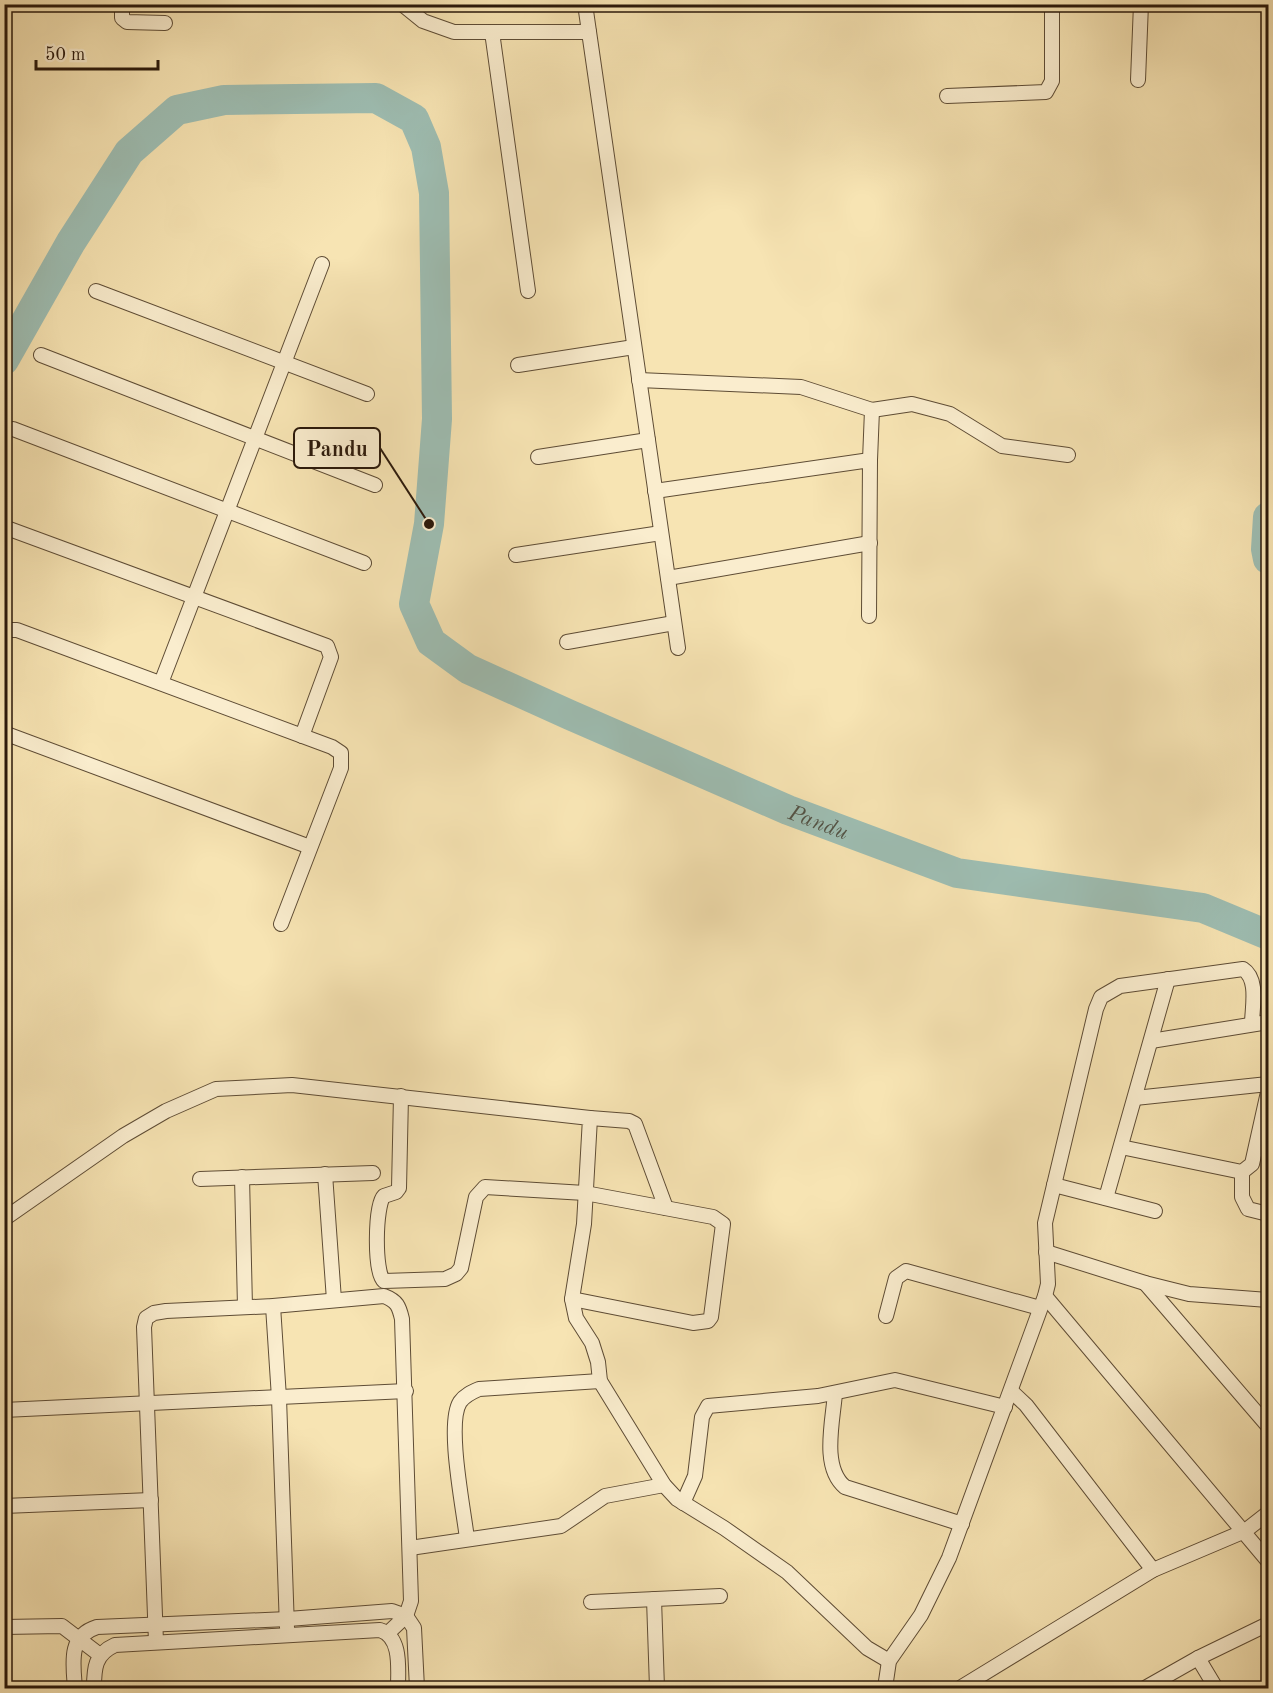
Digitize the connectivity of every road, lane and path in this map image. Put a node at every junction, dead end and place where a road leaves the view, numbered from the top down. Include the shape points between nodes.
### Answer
1 (122, 4) edge
2 (402, 4) edge
3 (585, 4) edge
4 (1052, 4) edge
5 (1141, 4) edge
6 (165, 23) dead end
7 (492, 32) junction
8 (589, 32) junction
9 (1138, 80) dead end
10 (946, 96) dead end
11 (322, 264) dead end
12 (96, 291) dead end
13 (528, 291) dead end
14 (634, 347) junction
15 (41, 355) dead end
16 (284, 363) junction
17 (518, 365) dead end
18 (639, 380) junction
19 (367, 394) dead end
20 (872, 410) junction
21 (13, 429) dead end
22 (255, 438) junction
23 (648, 440) junction
24 (1068, 455) dead end
25 (538, 457) dead end
26 (870, 460) junction
27 (375, 485) dead end
28 (655, 491) junction
29 (227, 511) junction
30 (4, 527) edge
31 (661, 533) junction
32 (870, 543) junction
33 (516, 555) dead end
34 (364, 562) dead end
35 (668, 578) junction
36 (194, 596) junction
37 (869, 616) dead end
38 (674, 623) junction
39 (4, 630) edge
40 (567, 642) dead end
41 (678, 648) dead end
42 (161, 683) junction
43 (4, 733) edge
44 (302, 736) junction
45 (310, 847) junction
46 (281, 924) dead end
47 (1168, 980) junction
48 (1269, 1022) edge
49 (1252, 1024) junction
50 (1151, 1041) junction
51 (1269, 1084) edge
52 (1269, 1092) edge
53 (401, 1096) junction
54 (1134, 1098) junction
55 (590, 1118) junction
56 (1120, 1147) junction
57 (1242, 1172) junction
58 (373, 1173) dead end
59 (325, 1174) junction
60 (242, 1177) junction
61 (200, 1179) dead end
62 (1054, 1185) junction
63 (585, 1193) junction
64 (1106, 1198) junction
65 (666, 1208) junction
66 (1155, 1210) dead end
67 (1269, 1214) edge
68 (4, 1219) edge
69 (1046, 1251) junction
70 (1145, 1283) junction
71 (572, 1299) junction
72 (334, 1300) junction
73 (1269, 1300) edge
74 (1043, 1302) junction
75 (273, 1306) junction
76 (245, 1307) junction
77 (886, 1316) dead end
78 (600, 1381) junction
79 (406, 1391) junction
80 (1011, 1391) junction
81 (835, 1393) junction
82 (279, 1398) junction
83 (149, 1403) junction
84 (1005, 1407) junction
85 (4, 1410) edge
86 (1269, 1426) edge
87 (664, 1485) junction
88 (151, 1500) junction
89 (683, 1503) junction
90 (4, 1506) edge
91 (1269, 1513) edge
92 (962, 1524) junction
93 (1245, 1532) junction
94 (467, 1539) junction
95 (410, 1548) junction
96 (1269, 1561) edge
97 (1154, 1570) junction
98 (720, 1596) dead end
99 (654, 1599) junction
100 (591, 1602) dead end
101 (406, 1616) junction
102 (288, 1619) junction
103 (1269, 1624) edge
104 (154, 1625) junction
105 (4, 1627) edge
106 (388, 1633) junction
107 (79, 1637) junction
108 (286, 1637) junction
109 (156, 1642) junction
110 (100, 1655) junction
111 (1198, 1658) junction
112 (889, 1661) junction
113 (75, 1689) edge
114 (94, 1689) edge
115 (398, 1689) edge
116 (417, 1689) edge
117 (657, 1689) edge
118 (885, 1689) edge
119 (960, 1689) edge
120 (1145, 1689) edge
121 (1216, 1689) edge

1 - 6 street via 122,18 127,22
2 - 7 street via 438,28
3 - 8 street
4 - 10 street via 1052,81 1046,92
5 - 9 street
7 - 8 street
7 - 13 street
8 - 14 street
11 - 16 street
12 - 16 street
14 - 17 street
14 - 18 street
15 - 22 street
16 - 19 street
16 - 22 street
18 - 20 street via 801,387
18 - 23 street
20 - 24 street via 912,404 950,414 1002,446
20 - 26 street
21 - 29 street
22 - 27 street
22 - 29 street
23 - 25 street
23 - 28 street
26 - 28 street
26 - 32 street
28 - 31 street
29 - 34 street
29 - 36 street
30 - 36 street
31 - 33 street
31 - 35 street
32 - 35 street
32 - 37 street
35 - 38 street
36 - 42 street
36 - 44 street via 327,646 331,657
38 - 40 street
38 - 41 street
39 - 42 street via 17,630
42 - 44 street
43 - 45 street
44 - 45 street via 332,747 341,753 343,761
45 - 46 street
47 - 49 street via 1243,969 1252,980
47 - 50 street
47 - 62 street via 1120,986 1101,997
48 - 49 street
49 - 50 street
50 - 54 street
51 - 54 street
52 - 57 street via 1252,1164
53 - 55 street
53 - 63 street via 399,1188 384,1196 378,1207 377,1272 384,1281 445,1279 456,1274 461,1268 477,1197 485,1186
53 - 68 street via 292,1084 216,1089 123,1136
54 - 56 street
55 - 63 street
55 - 65 street via 635,1124
56 - 57 street
56 - 64 street
57 - 67 street via 1242,1197 1248,1209
58 - 59 street
59 - 60 street
59 - 72 street
60 - 61 street
60 - 76 street
62 - 64 street
62 - 69 street via 1045,1224
63 - 65 street
63 - 71 street
64 - 66 street
65 - 71 street via 713,1217 723,1224 708,1321 693,1323
69 - 70 street
69 - 74 street via 1048,1284
70 - 73 street via 1189,1294
70 - 86 street
71 - 78 street via 576,1318 592,1343
72 - 75 street
72 - 79 street via 384,1296 399,1306
74 - 77 street via 906,1271 896,1278
74 - 80 street
74 - 93 street
75 - 76 street
75 - 82 street
76 - 83 street via 166,1311 147,1318 144,1327
78 - 87 street
78 - 94 street via 479,1389 459,1403 454,1432
79 - 82 street
79 - 95 street
80 - 84 street
80 - 97 street
81 - 84 street via 905,1380
81 - 89 street via 708,1406 702,1417 695,1476
81 - 92 street via 831,1467 837,1481 845,1487
82 - 83 street
82 - 102 street
83 - 85 street
83 - 88 street
84 - 92 street
87 - 89 street
87 - 94 street via 606,1496 561,1526
88 - 90 street
88 - 104 street
89 - 112 street via 787,1572 867,1648
91 - 93 street
92 - 112 street via 921,1615
93 - 96 street
93 - 97 street
94 - 95 street
95 - 101 street via 411,1601
97 - 119 street
98 - 99 street
99 - 100 street
99 - 117 street
101 - 102 street via 392,1611
101 - 106 street
101 - 116 street via 414,1628
102 - 104 street
102 - 108 street
103 - 111 street
104 - 107 street via 97,1627
104 - 109 street
105 - 107 street via 54,1624
106 - 108 street via 380,1630
106 - 115 street via 396,1648
107 - 110 street
107 - 113 street via 73,1658
108 - 109 street
109 - 110 street via 115,1645
110 - 114 street via 95,1662
111 - 120 street
111 - 121 street
112 - 118 street

